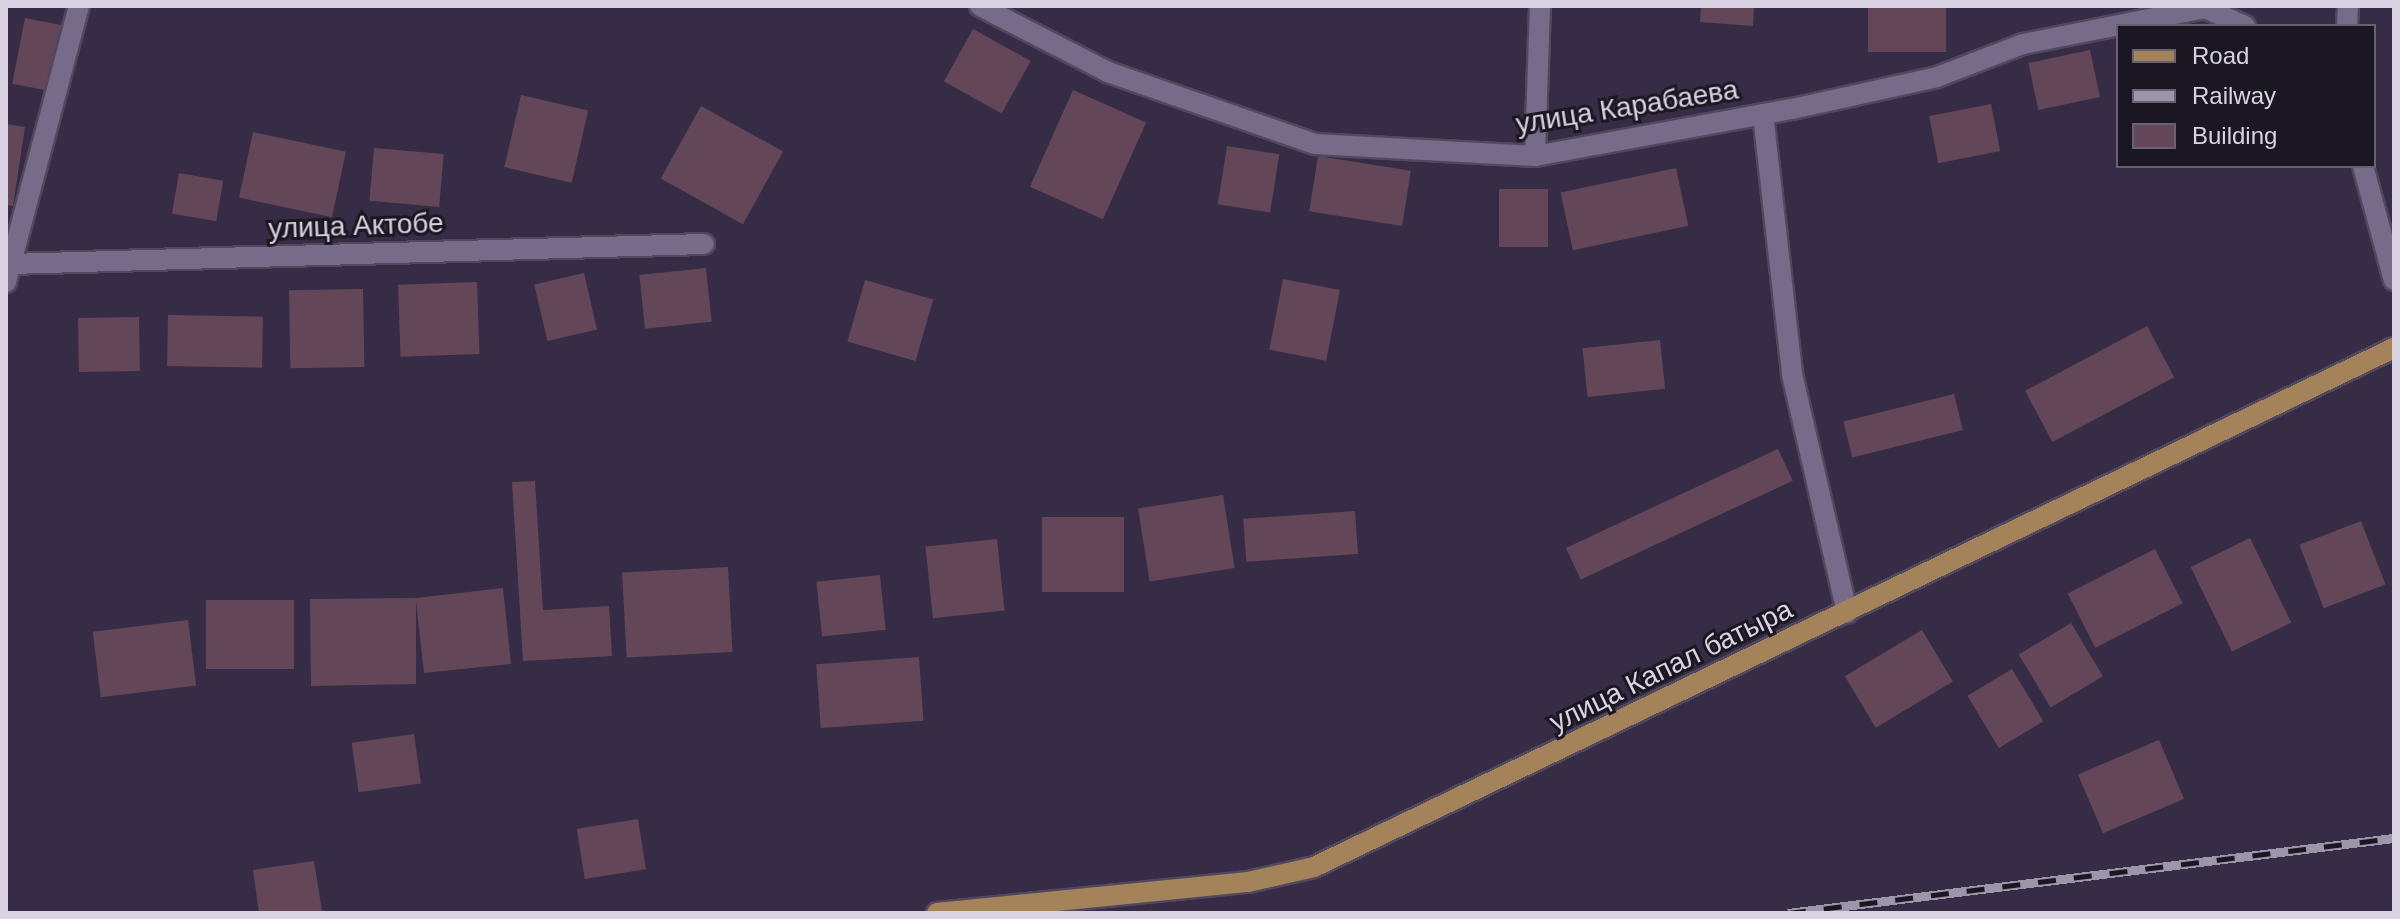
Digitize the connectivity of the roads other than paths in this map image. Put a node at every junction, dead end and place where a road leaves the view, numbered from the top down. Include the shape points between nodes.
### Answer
1 (79, 6) edge
2 (980, 6) edge
3 (1540, 6) edge
4 (2205, 7) edge
5 (2121, 24) edge
6 (2241, 24) edge
7 (2116, 25) edge
8 (1763, 114) junction
9 (1535, 156) junction
10 (2364, 168) edge
11 (704, 244) dead end
12 (8, 273) edge
13 (2394, 280) edge
14 (2394, 348) edge
15 (1847, 613) junction
16 (937, 913) edge

1 - 12 street, улица Актобе
2 - 9 street, улица Карабаева via 1108,72 1315,144
3 - 9 street
4 - 5 street, улица Карабаева
4 - 6 street, улица Карабаева
7 - 8 street, улица Карабаева via 2023,44 1937,77
8 - 9 street, улица Карабаева
8 - 15 street via 1792,374
10 - 13 street
11 - 12 street, улица Актобе
14 - 15 main road, улица Капал батыра
15 - 16 main road, улица Капал батыра via 1314,867 1248,882

